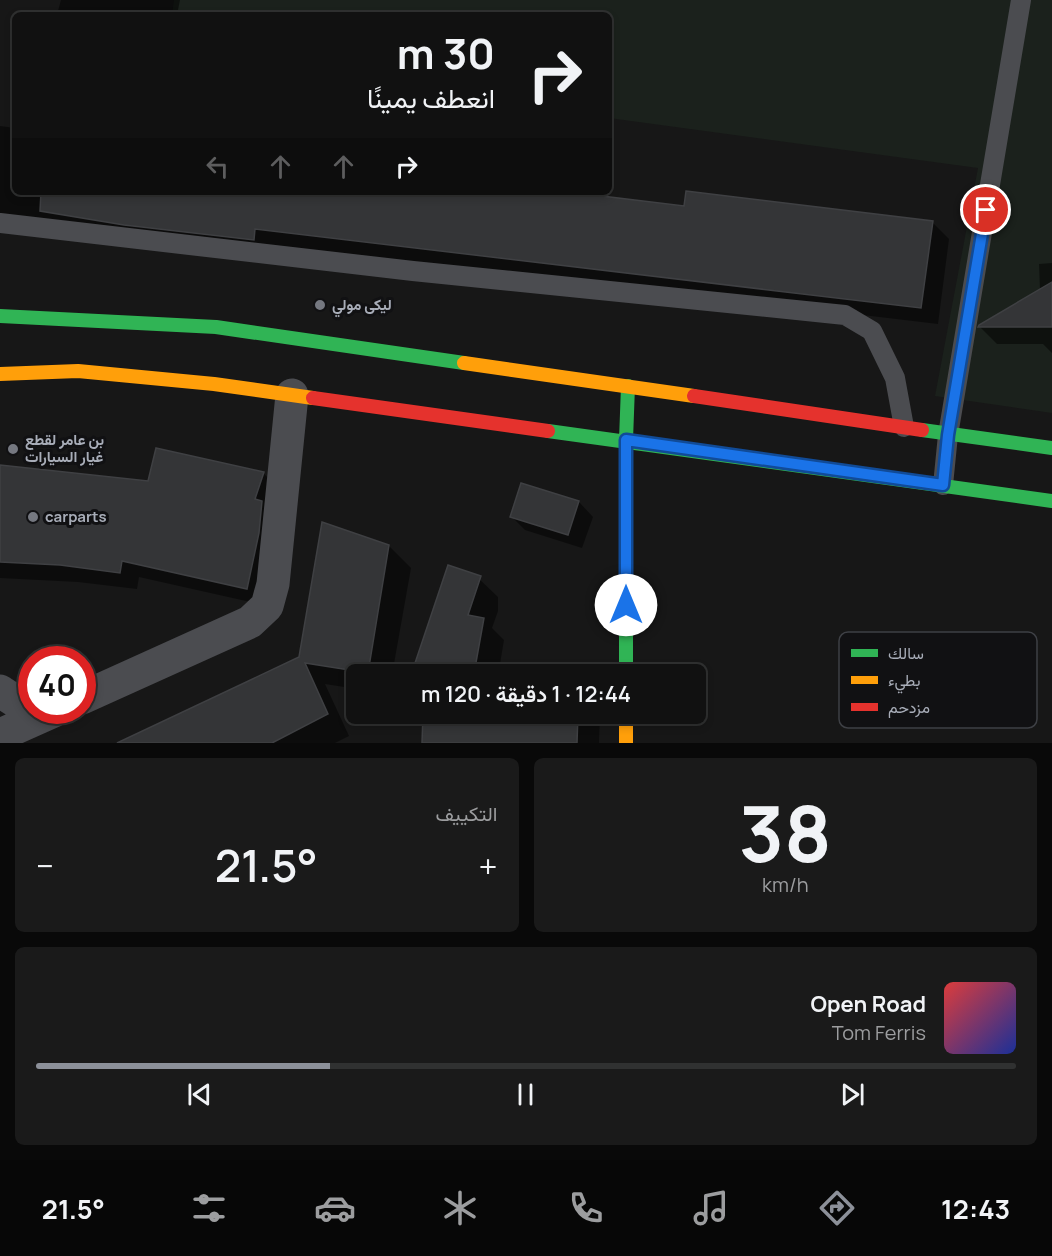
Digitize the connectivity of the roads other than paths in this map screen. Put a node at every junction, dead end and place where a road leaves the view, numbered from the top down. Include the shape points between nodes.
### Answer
1 (1021, 0) edge
2 (0, 223) edge
3 (0, 316) edge
4 (0, 374) edge
5 (628, 386) junction
6 (292, 395) junction
7 (904, 427) junction
8 (948, 435) junction
9 (626, 440) junction
10 (1052, 448) edge
11 (943, 485) junction
12 (1052, 501) edge
13 (626, 664) edge
14 (0, 691) edge
15 (96, 692) edge
16 (18, 700) edge
17 (25, 724) edge
18 (626, 724) edge
19 (0, 735) edge
20 (626, 743) edge

1 - 8 lane
2 - 7 lane via 413,271 846,315 872,331 895,378
3 - 5 main road via 216,327
4 - 6 main road via 78,371
5 - 7 main road
5 - 9 main road
6 - 9 main road
6 - 15 street via 273,584 267,606 250,622
7 - 8 main road
8 - 10 main road
8 - 11 lane
9 - 11 main road
9 - 13 main road
11 - 12 main road
14 - 16 street
17 - 19 street
18 - 20 main road

